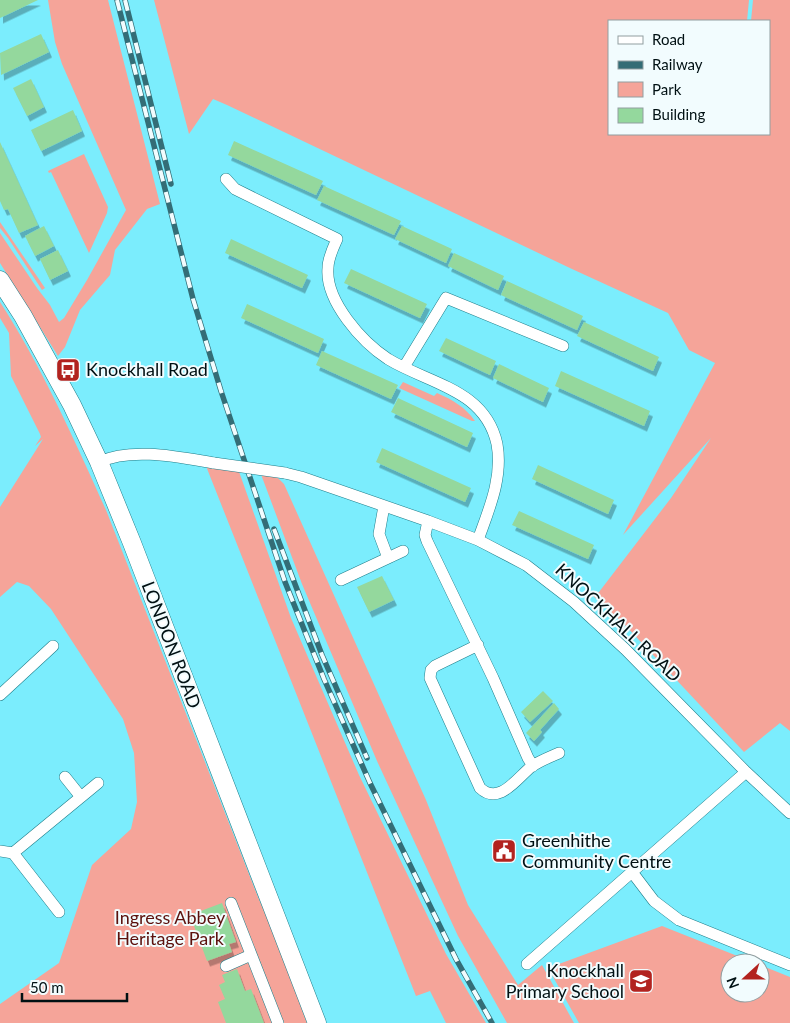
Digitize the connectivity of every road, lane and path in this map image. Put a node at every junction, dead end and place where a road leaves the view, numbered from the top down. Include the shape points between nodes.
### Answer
1 (226, 179) dead end
2 (0, 280) edge
3 (563, 346) dead end
4 (404, 367) junction
5 (99, 462) junction
6 (384, 506) junction
7 (428, 521) junction
8 (478, 540) junction
9 (403, 551) dead end
10 (388, 558) junction
11 (341, 580) dead end
12 (478, 645) junction
13 (53, 646) dead end
14 (0, 695) edge
15 (560, 752) dead end
16 (533, 766) junction
17 (746, 772) junction
18 (65, 777) dead end
19 (98, 783) dead end
20 (81, 797) junction
21 (790, 812) edge
22 (0, 852) edge
23 (13, 853) junction
24 (632, 872) junction
25 (231, 903) dead end
26 (59, 912) dead end
27 (251, 955) junction
28 (527, 964) dead end
29 (226, 966) dead end
30 (790, 966) edge
31 (278, 1023) edge
32 (317, 1023) edge

1 - 4 street via 235,189 337,239 328,262 329,286 336,301 365,339
2 - 5 main road, LONDON ROAD via 72,405
3 - 4 street via 446,298
4 - 8 street via 464,396 480,410 493,432 498,478
5 - 6 street, KNOCKHALL ROAD, bridge via 133,454 285,473
5 - 32 main road, LONDON ROAD
6 - 7 street, KNOCKHALL ROAD
6 - 10 street via 379,534
7 - 8 street, KNOCKHALL ROAD
7 - 12 street via 426,539
8 - 17 street, KNOCKHALL ROAD via 526,565 581,608
9 - 10 street
10 - 11 street
12 - 16 street
12 - 16 street via 437,664 430,675 469,767 480,788 493,794 504,791
13 - 14 street
15 - 16 street
17 - 21 street, KNOCKHALL ROAD
17 - 24 street
18 - 20 street
19 - 20 street
20 - 23 street
22 - 23 street
23 - 26 street
24 - 28 street
24 - 30 street via 654,901 679,920
25 - 27 street
27 - 29 street
27 - 31 street

